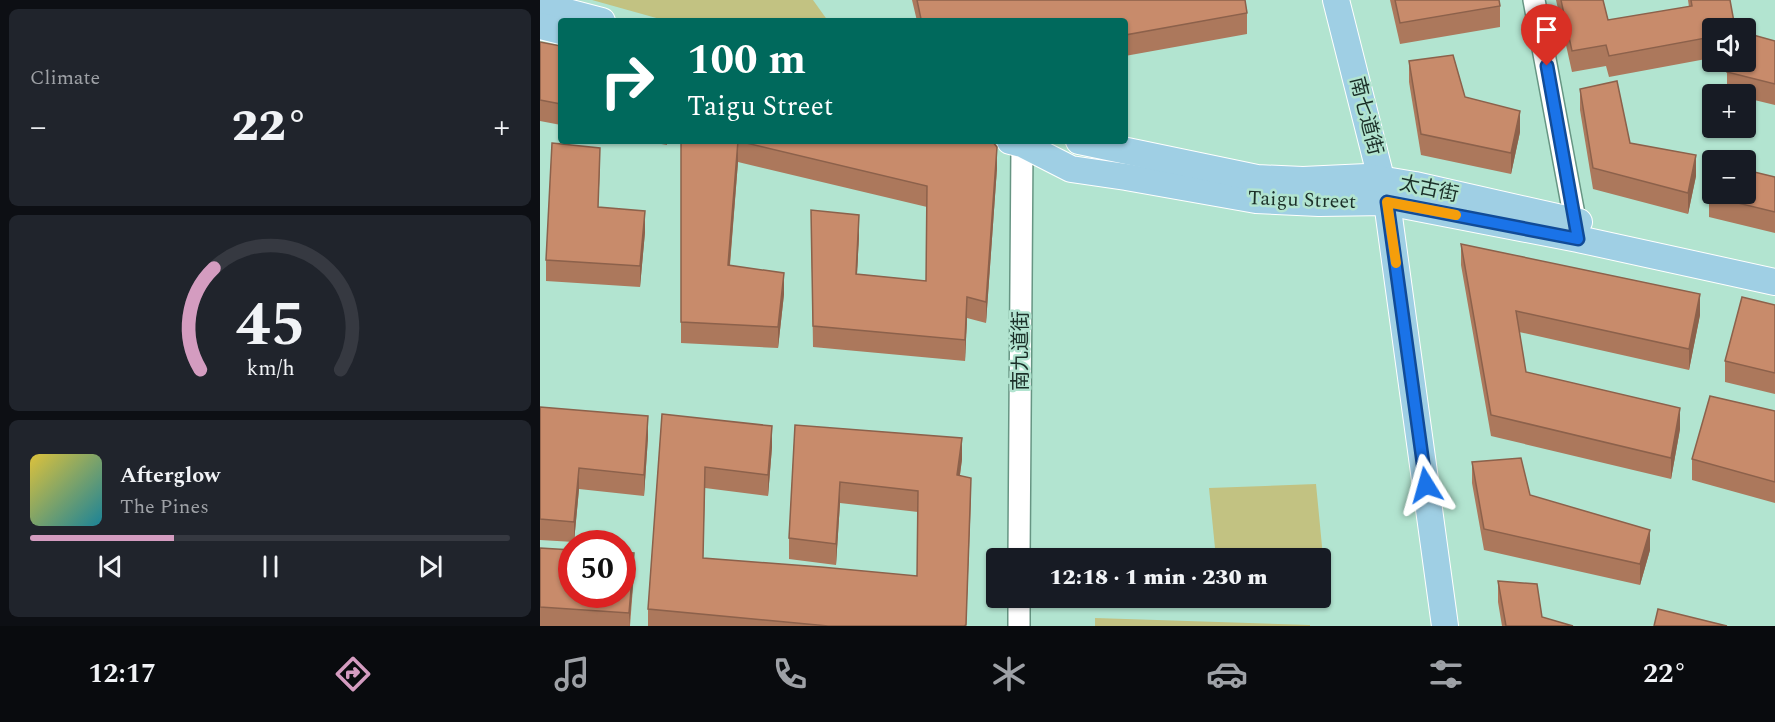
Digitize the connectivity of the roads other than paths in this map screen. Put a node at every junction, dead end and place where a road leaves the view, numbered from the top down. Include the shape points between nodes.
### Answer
1 (1336, 0) edge
2 (1534, 0) edge
3 (540, 5) edge
4 (590, 18) edge
5 (540, 26) edge
6 (558, 30) edge
7 (1016, 144) edge
8 (1020, 144) edge
9 (1093, 144) edge
10 (1384, 191) junction
11 (1577, 230) junction
12 (1775, 267) edge
13 (1775, 282) edge
14 (1019, 548) edge
15 (1019, 608) edge
16 (1019, 626) edge
17 (1445, 626) edge

1 - 10 main road, 南七道街
2 - 11 street
3 - 4 main road
5 - 6 main road
7 - 14 street, 南九道街
8 - 10 main road, Taigu Street via 1071,170 1256,200 1319,203
9 - 10 main road, 太古街 via 1257,178 1367,177
10 - 11 main road, 太古街 via 1415,185
10 - 17 main road, 南七道街
11 - 12 main road, 太古街
11 - 13 main road
15 - 16 street

